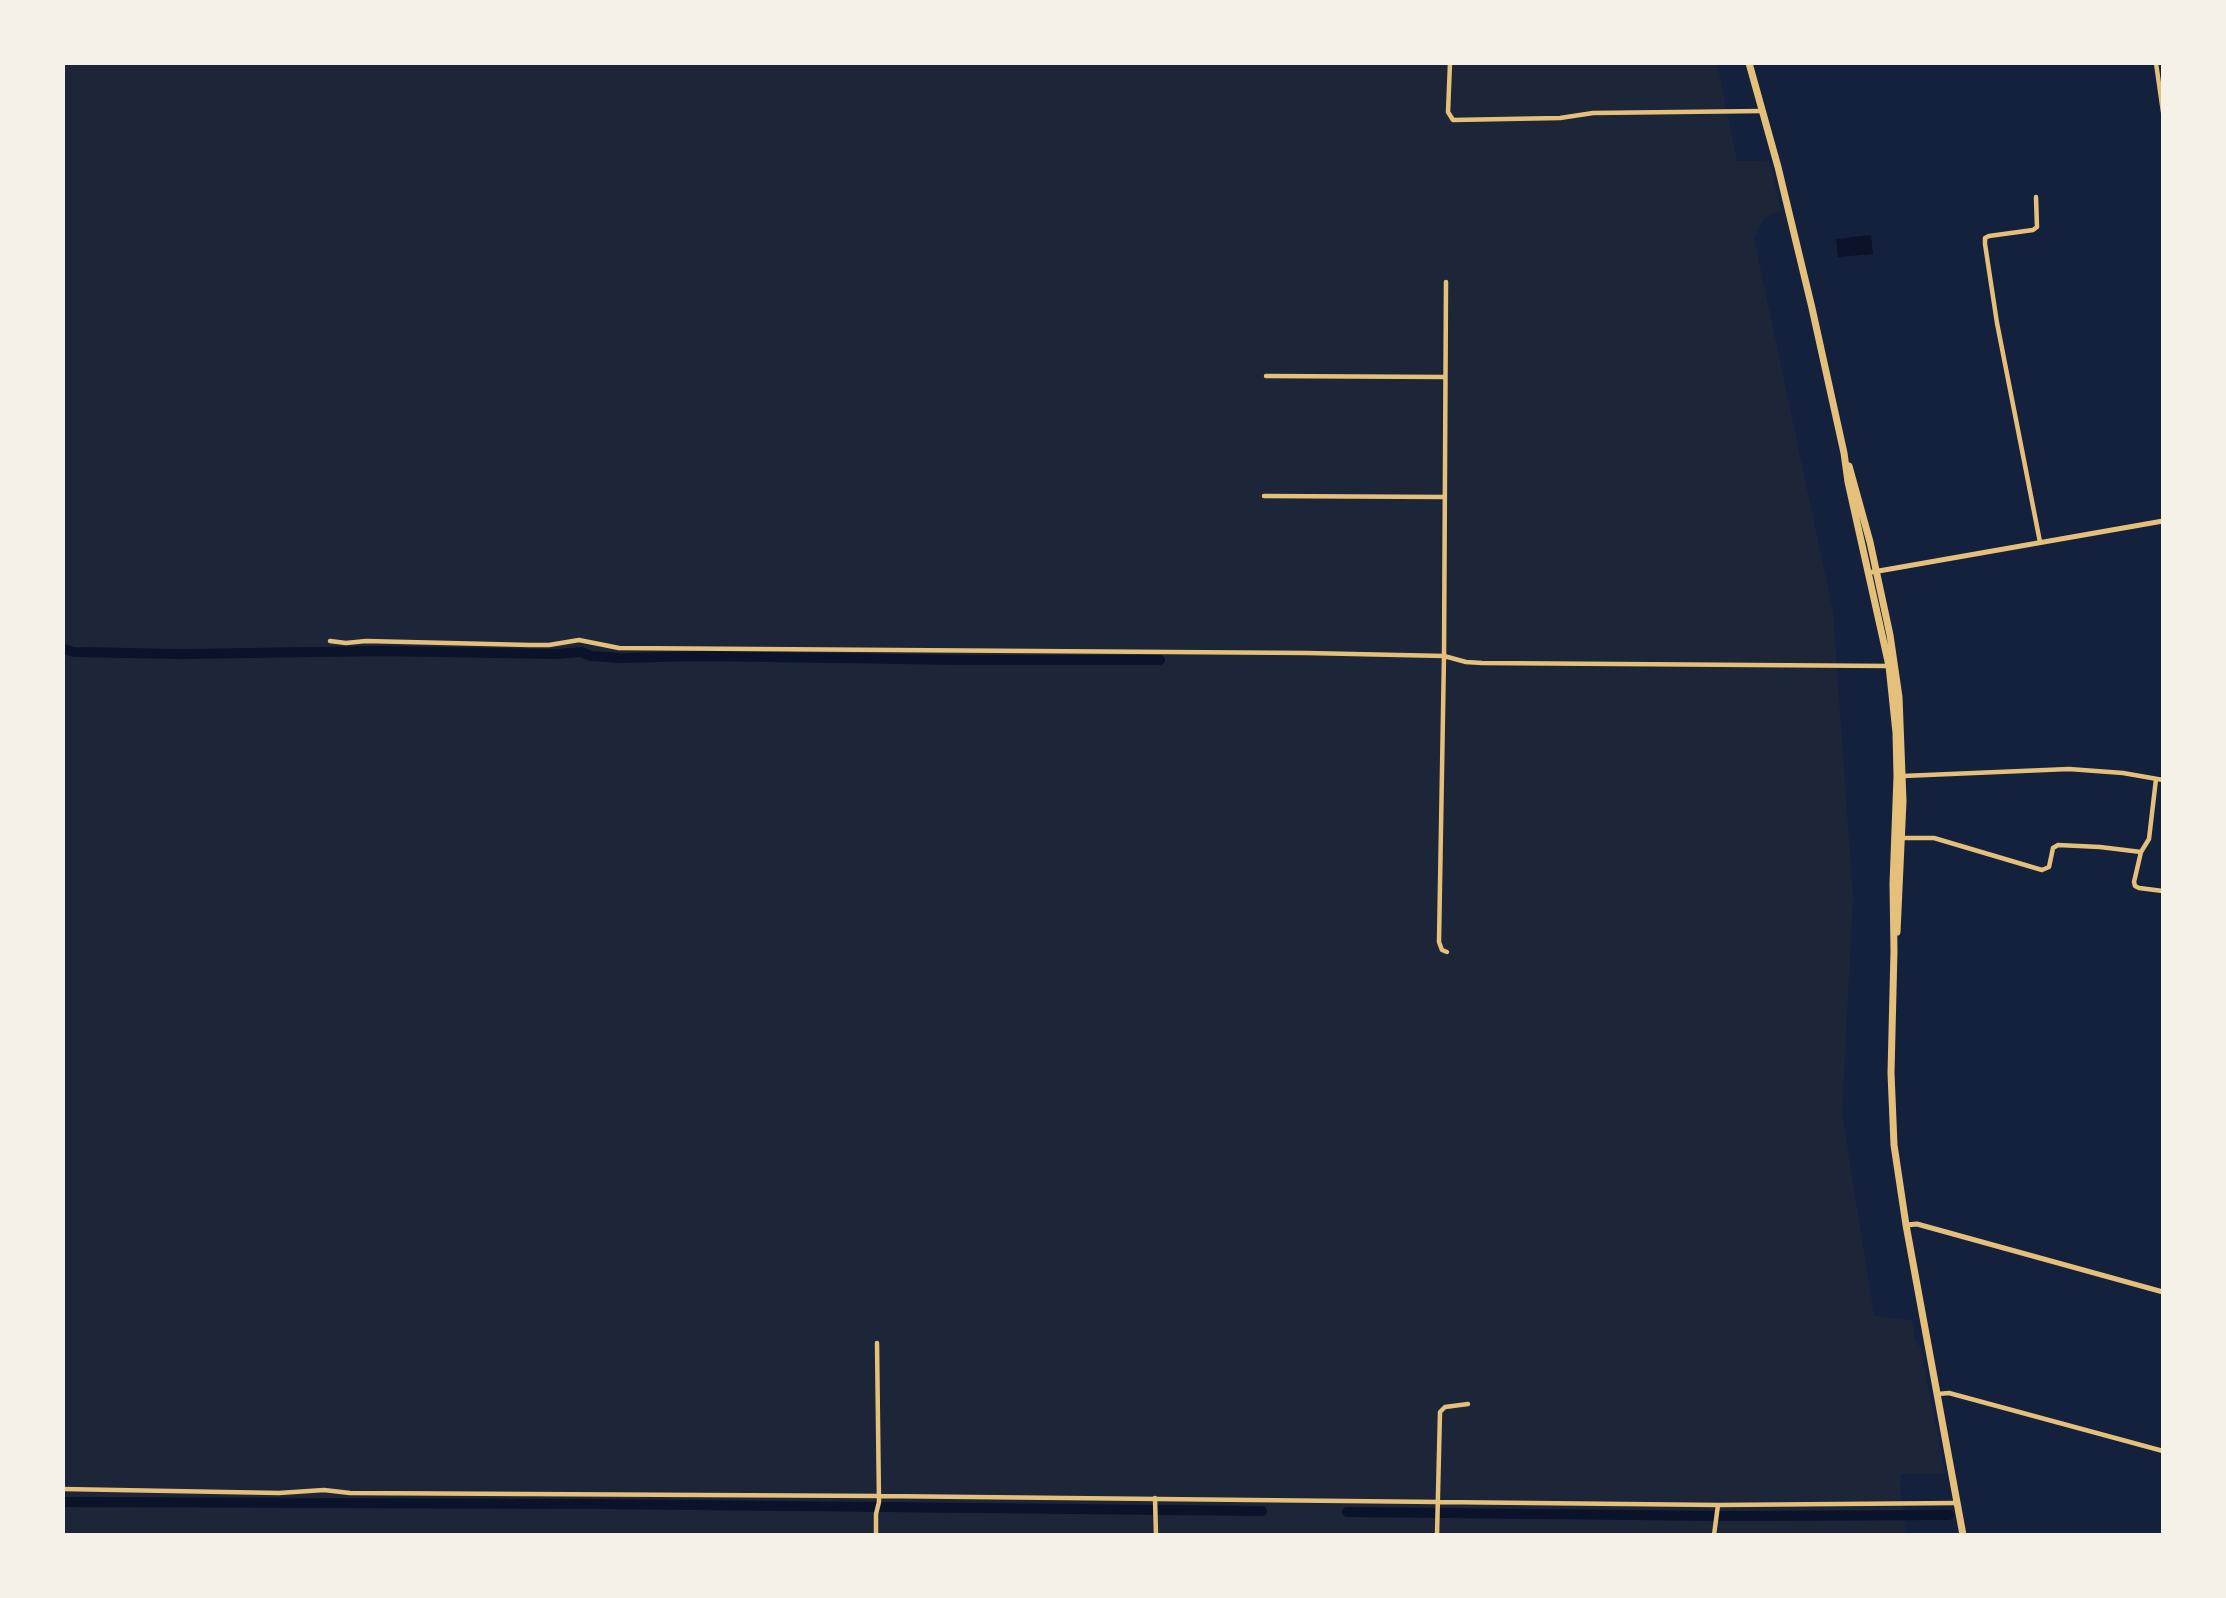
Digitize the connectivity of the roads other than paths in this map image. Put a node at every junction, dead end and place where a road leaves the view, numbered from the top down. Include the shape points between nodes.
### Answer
1 (1450, 63) edge
2 (1749, 63) edge
3 (2156, 63) edge
4 (1763, 111) junction
5 (2163, 112) edge
6 (2036, 197) dead end
7 (1446, 282) dead end
8 (1266, 376) dead end
9 (1445, 377) junction
10 (1264, 496) dead end
11 (1444, 497) junction
12 (2163, 521) edge
13 (2040, 542) junction
14 (1872, 572) junction
15 (330, 640) dead end
16 (1444, 656) junction
17 (1889, 666) junction
18 (1903, 776) junction
19 (2156, 779) junction
20 (2163, 780) edge
21 (1902, 838) junction
22 (2141, 852) junction
23 (2163, 891) edge
24 (1894, 951) junction
25 (1447, 952) dead end
26 (1906, 1225) junction
27 (2163, 1292) edge
28 (877, 1343) dead end
29 (1938, 1394) junction
30 (1468, 1404) dead end
31 (2163, 1451) edge
32 (63, 1489) edge
33 (1155, 1498) junction
34 (879, 1499) junction
35 (1958, 1503) junction
36 (1438, 1504) junction
37 (1718, 1505) junction
38 (876, 1535) edge
39 (1156, 1535) edge
40 (1437, 1535) edge
41 (1714, 1535) edge
42 (1964, 1535) edge

1 - 4 street via 1448,112 1453,120
2 - 4 main road
3 - 5 street
4 - 14 main road via 1844,453 1855,482
6 - 13 street via 2037,227 1989,236 1984,244
7 - 9 street
8 - 9 street
9 - 11 street
10 - 11 street
11 - 16 street
12 - 13 street
13 - 14 street
14 - 17 main road
14 - 18 main road via 1896,676
15 - 16 street via 426,645 549,645 579,640 619,648
16 - 17 street via 1482,663
16 - 25 street via 1440,942
17 - 24 main road via 1896,744
18 - 19 street via 2069,769
18 - 21 main road
19 - 20 street
19 - 22 street via 2149,839
21 - 22 street via 1934,838 2042,870 2049,867 2057,845
21 - 24 main road
22 - 23 street via 2135,886
24 - 26 main road via 1892,1109
26 - 27 street via 1917,1224
26 - 29 main road
28 - 34 street
29 - 31 street via 1949,1393
29 - 35 main road
30 - 36 street via 1440,1412
32 - 34 street
33 - 34 street
33 - 36 street
33 - 39 street
34 - 38 street
35 - 37 street
35 - 42 main road
36 - 37 street
36 - 40 street
37 - 41 street

